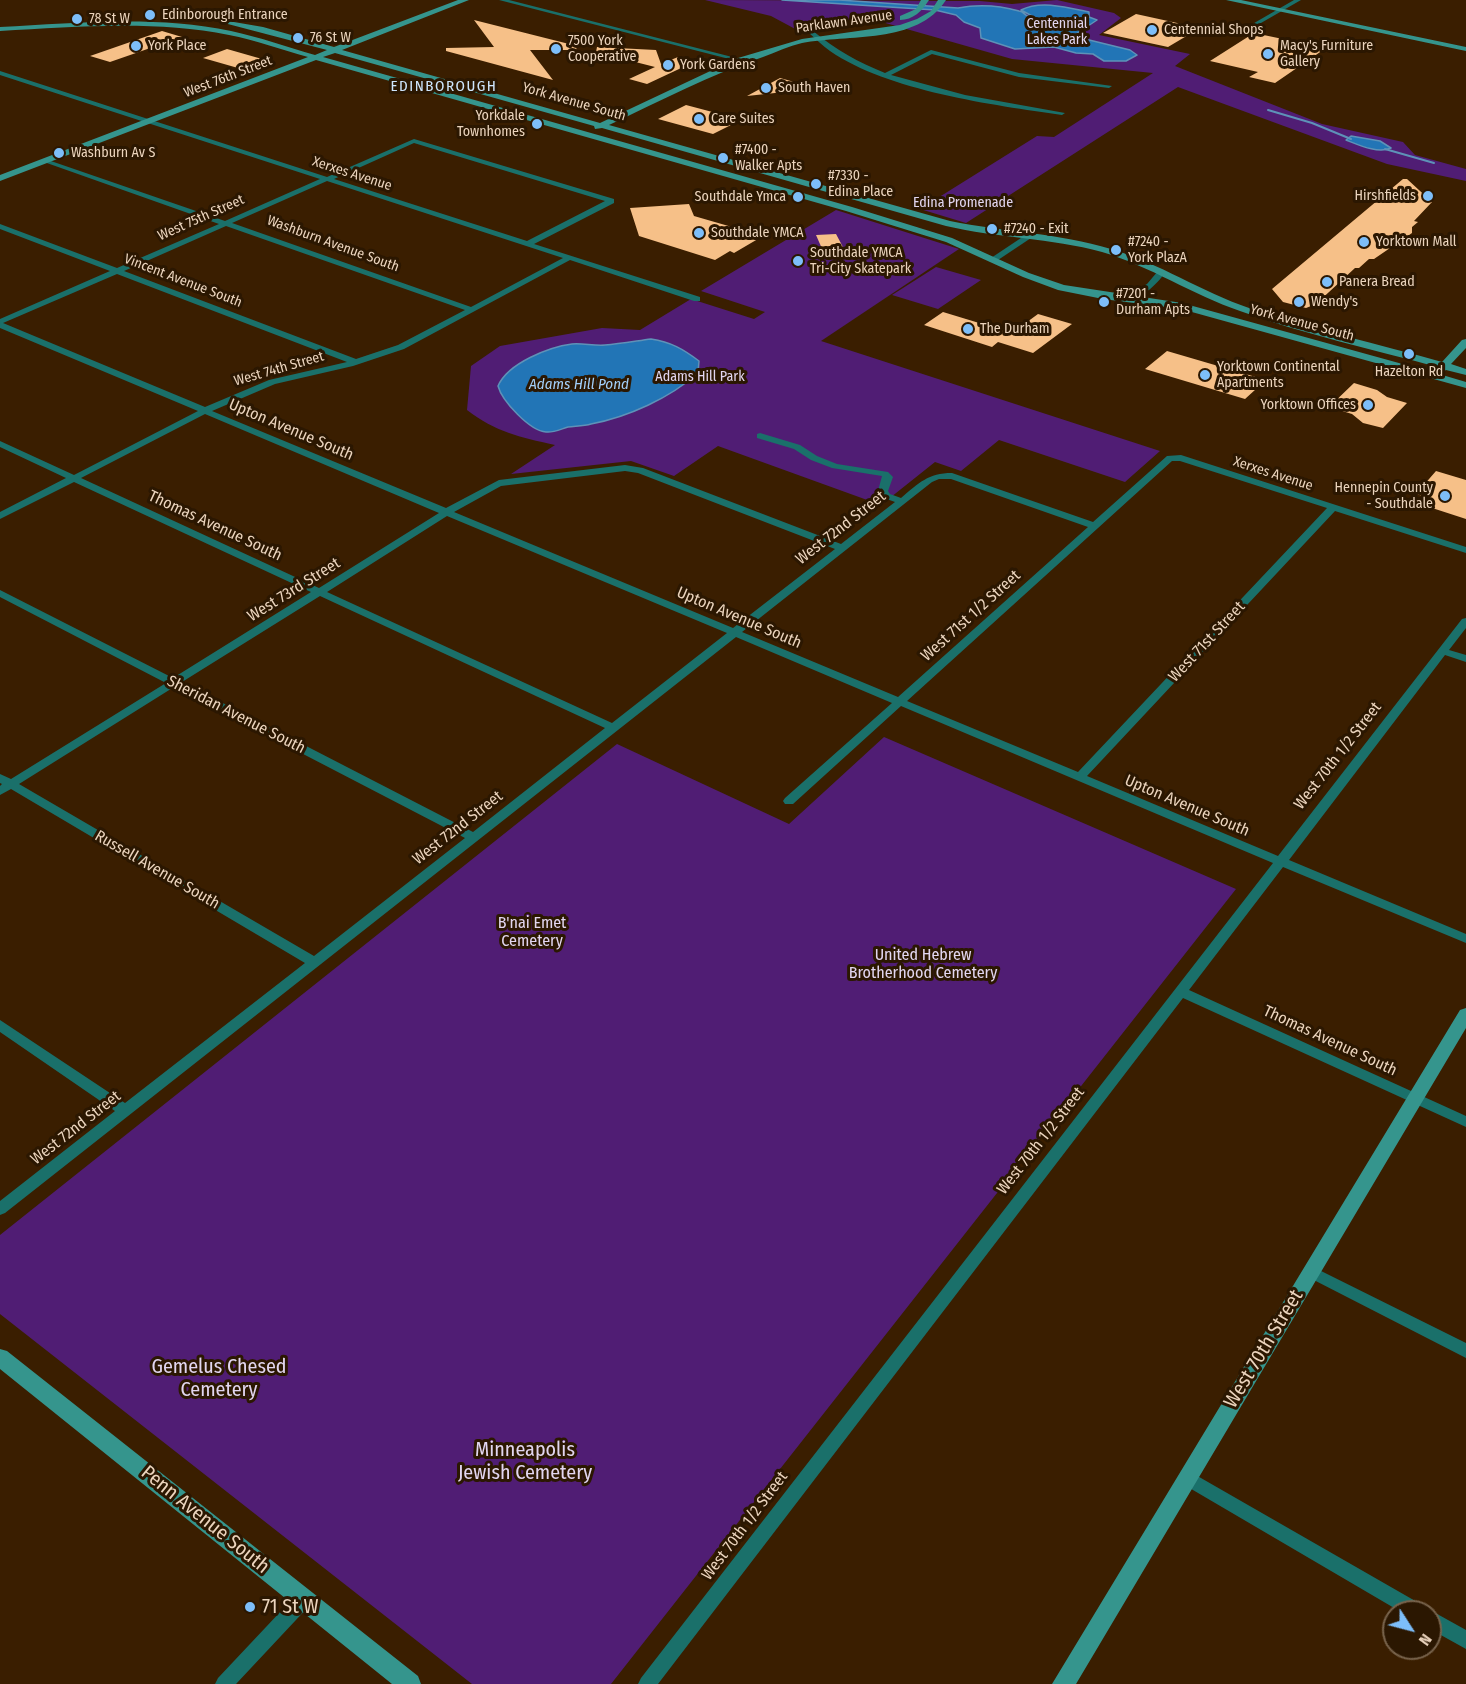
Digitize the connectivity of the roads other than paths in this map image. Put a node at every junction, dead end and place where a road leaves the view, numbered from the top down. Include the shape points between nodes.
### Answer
1 (465, 0) edge
2 (502, 0) edge
3 (925, 0) edge
4 (942, 0) edge
5 (1230, 0) edge
6 (1258, 0) edge
7 (1298, 0) edge
8 (1288, 6) junction
9 (1279, 10) junction
10 (1320, 19) junction
11 (0, 23) edge
12 (1252, 26) dead end
13 (0, 29) edge
14 (813, 35) junction
15 (1465, 46) edge
16 (334, 50) junction
17 (316, 57) junction
18 (741, 60) junction
19 (0, 73) edge
20 (886, 75) junction
21 (1109, 86) dead end
22 (1062, 113) dead end
23 (148, 122) junction
24 (602, 126) junction
25 (585, 134) junction
26 (46, 161) junction
27 (0, 178) edge
28 (325, 179) junction
29 (834, 191) junction
30 (818, 200) junction
31 (225, 222) junction
32 (0, 226) edge
33 (1030, 236) junction
34 (526, 245) junction
35 (569, 258) junction
36 (992, 260) junction
37 (117, 270) junction
38 (1161, 273) junction
39 (1128, 298) junction
40 (697, 299) dead end
41 (473, 310) junction
42 (0, 323) edge
43 (1466, 342) edge
44 (355, 362) junction
45 (1444, 366) junction
46 (1466, 372) edge
47 (1435, 376) junction
48 (1466, 385) edge
49 (205, 410) junction
50 (760, 436) dead end
51 (0, 444) edge
52 (1175, 457) joint
53 (73, 478) junction
54 (901, 501) junction
55 (1333, 507) junction
56 (447, 512) junction
57 (0, 516) edge
58 (1092, 525) junction
59 (842, 548) junction
60 (1466, 550) edge
61 (319, 592) junction
62 (0, 593) edge
63 (1466, 621) edge
64 (735, 632) junction
65 (1443, 651) junction
66 (1466, 659) edge
67 (174, 683) junction
68 (899, 701) junction
69 (613, 728) junction
70 (1080, 777) junction
71 (4, 785) edge
72 (789, 801) dead end
73 (473, 837) junction
74 (1279, 861) junction
75 (1466, 939) edge
76 (314, 962) junction
77 (1179, 991) junction
78 (1466, 1014) edge
79 (0, 1025) edge
80 (1415, 1098) junction
81 (124, 1110) junction
82 (1466, 1122) edge
83 (0, 1209) edge
84 (1311, 1272) junction
85 (1466, 1351) edge
86 (0, 1357) edge
87 (1187, 1478) junction
88 (304, 1599) junction
89 (1397, 1600) edge
90 (1442, 1626) edge
91 (1466, 1640) edge
92 (224, 1684) edge
93 (411, 1684) edge
94 (647, 1684) edge
95 (1063, 1684) edge

1 - 16 street, West 76th Street
2 - 18 street
3 - 14 street, Parklawn Avenue via 919,10 902,19
4 - 14 street, Parklawn Avenue via 935,12 888,30
5 - 9 street
6 - 8 street
7 - 8 street
8 - 9 street
8 - 15 street
9 - 10 street
9 - 12 street
10 - 15 street
10 - 15 street via 1399,38 1413,46
11 - 16 street, York Avenue South via 180,18 260,29
13 - 17 street, York Avenue South via 117,23 188,26 231,33
14 - 18 street, Parklawn Avenue
14 - 18 street, Parklawn Avenue via 771,41 743,55
14 - 20 street via 847,60
16 - 17 street, West 76th Street
16 - 24 street, York Avenue South
17 - 23 street, West 76th Street
17 - 25 street, York Avenue South
18 - 24 street, Parklawn Avenue
19 - 23 street, Xerxes Avenue
20 - 21 street via 934,52 1016,77
20 - 22 street via 951,94
23 - 26 street, West 76th Street
23 - 28 street, Xerxes Avenue
24 - 25 street, Parklawn Avenue
24 - 29 street, York Avenue South
25 - 30 street, York Avenue South
26 - 27 street, West 76th Street
26 - 31 street, Washburn Avenue South
28 - 31 street, West 75th Street
28 - 34 street, Xerxes Avenue
28 - 34 street, West 75th Street via 414,141 610,201
29 - 30 street
29 - 33 street, York Avenue South via 949,224
30 - 36 street, York Avenue South via 931,234
31 - 37 street, West 75th Street
31 - 41 street, Washburn Avenue South
32 - 37 street, Vincent Avenue South
33 - 36 street
33 - 38 street, York Avenue South via 1108,250
34 - 35 street, Xerxes Avenue
35 - 40 street, Xerxes Avenue
35 - 41 street, West 74th Street
36 - 39 street, York Avenue South via 1062,288
37 - 42 street, West 75th Street
37 - 44 street, Vincent Avenue South
38 - 39 street via 1150,286
38 - 45 street, York Avenue South via 1246,310
39 - 47 street, York Avenue South via 1201,311
41 - 44 street, West 74th Street via 401,347
42 - 49 street, Upton Avenue South
43 - 45 street
44 - 49 street, West 74th Street via 272,382
45 - 46 street, York Avenue South
45 - 47 street
47 - 48 street, York Avenue South
49 - 53 street, West 74th Street
49 - 56 street, Upton Avenue South
50 - 54 street via 797,447 835,466 885,474 888,477 883,491
51 - 53 street, Thomas Avenue South
52 - 55 street, Xerxes Avenue
52 - 58 street, West 71st 1/2 Street
53 - 57 street, West 74th Street
53 - 61 street, Thomas Avenue South
54 - 58 street, West 72nd Street via 929,480 952,476
54 - 59 street, West 72nd Street
55 - 60 street, Xerxes Avenue
55 - 70 street, West 71st Street
56 - 59 street, West 73rd Street via 499,483 625,468 640,470
56 - 61 street, West 73rd Street
56 - 64 street, Upton Avenue South
58 - 68 street, West 71st 1/2 Street
59 - 64 street, West 72nd Street
61 - 67 street, West 73rd Street
61 - 69 street, Thomas Avenue South
62 - 67 street, Sheridan Avenue South
63 - 65 street, West 70th 1/2 Street
64 - 68 street, Upton Avenue South
64 - 69 street, West 72nd Street
65 - 66 street
65 - 74 street, West 70th 1/2 Street
67 - 71 street, West 73rd Street
67 - 73 street, Sheridan Avenue South
68 - 70 street, Upton Avenue South
68 - 72 street, West 71st 1/2 Street
69 - 73 street, West 72nd Street
70 - 74 street, Upton Avenue South
71 - 76 street, Russell Avenue South
73 - 76 street, West 72nd Street
74 - 75 street, Upton Avenue South
74 - 77 street, West 70th 1/2 Street
76 - 81 street, West 72nd Street
77 - 80 street, Thomas Avenue South
77 - 94 street, West 70th 1/2 Street
78 - 80 street, West 70th Street
79 - 81 street
80 - 82 street, Thomas Avenue South
80 - 84 street, West 70th Street
81 - 83 street, West 72nd Street
84 - 85 street
84 - 87 street, West 70th Street
86 - 88 street, Penn Avenue South
87 - 89 street
87 - 95 street, West 70th Street
88 - 92 street
88 - 93 street, Penn Avenue South
90 - 91 street

